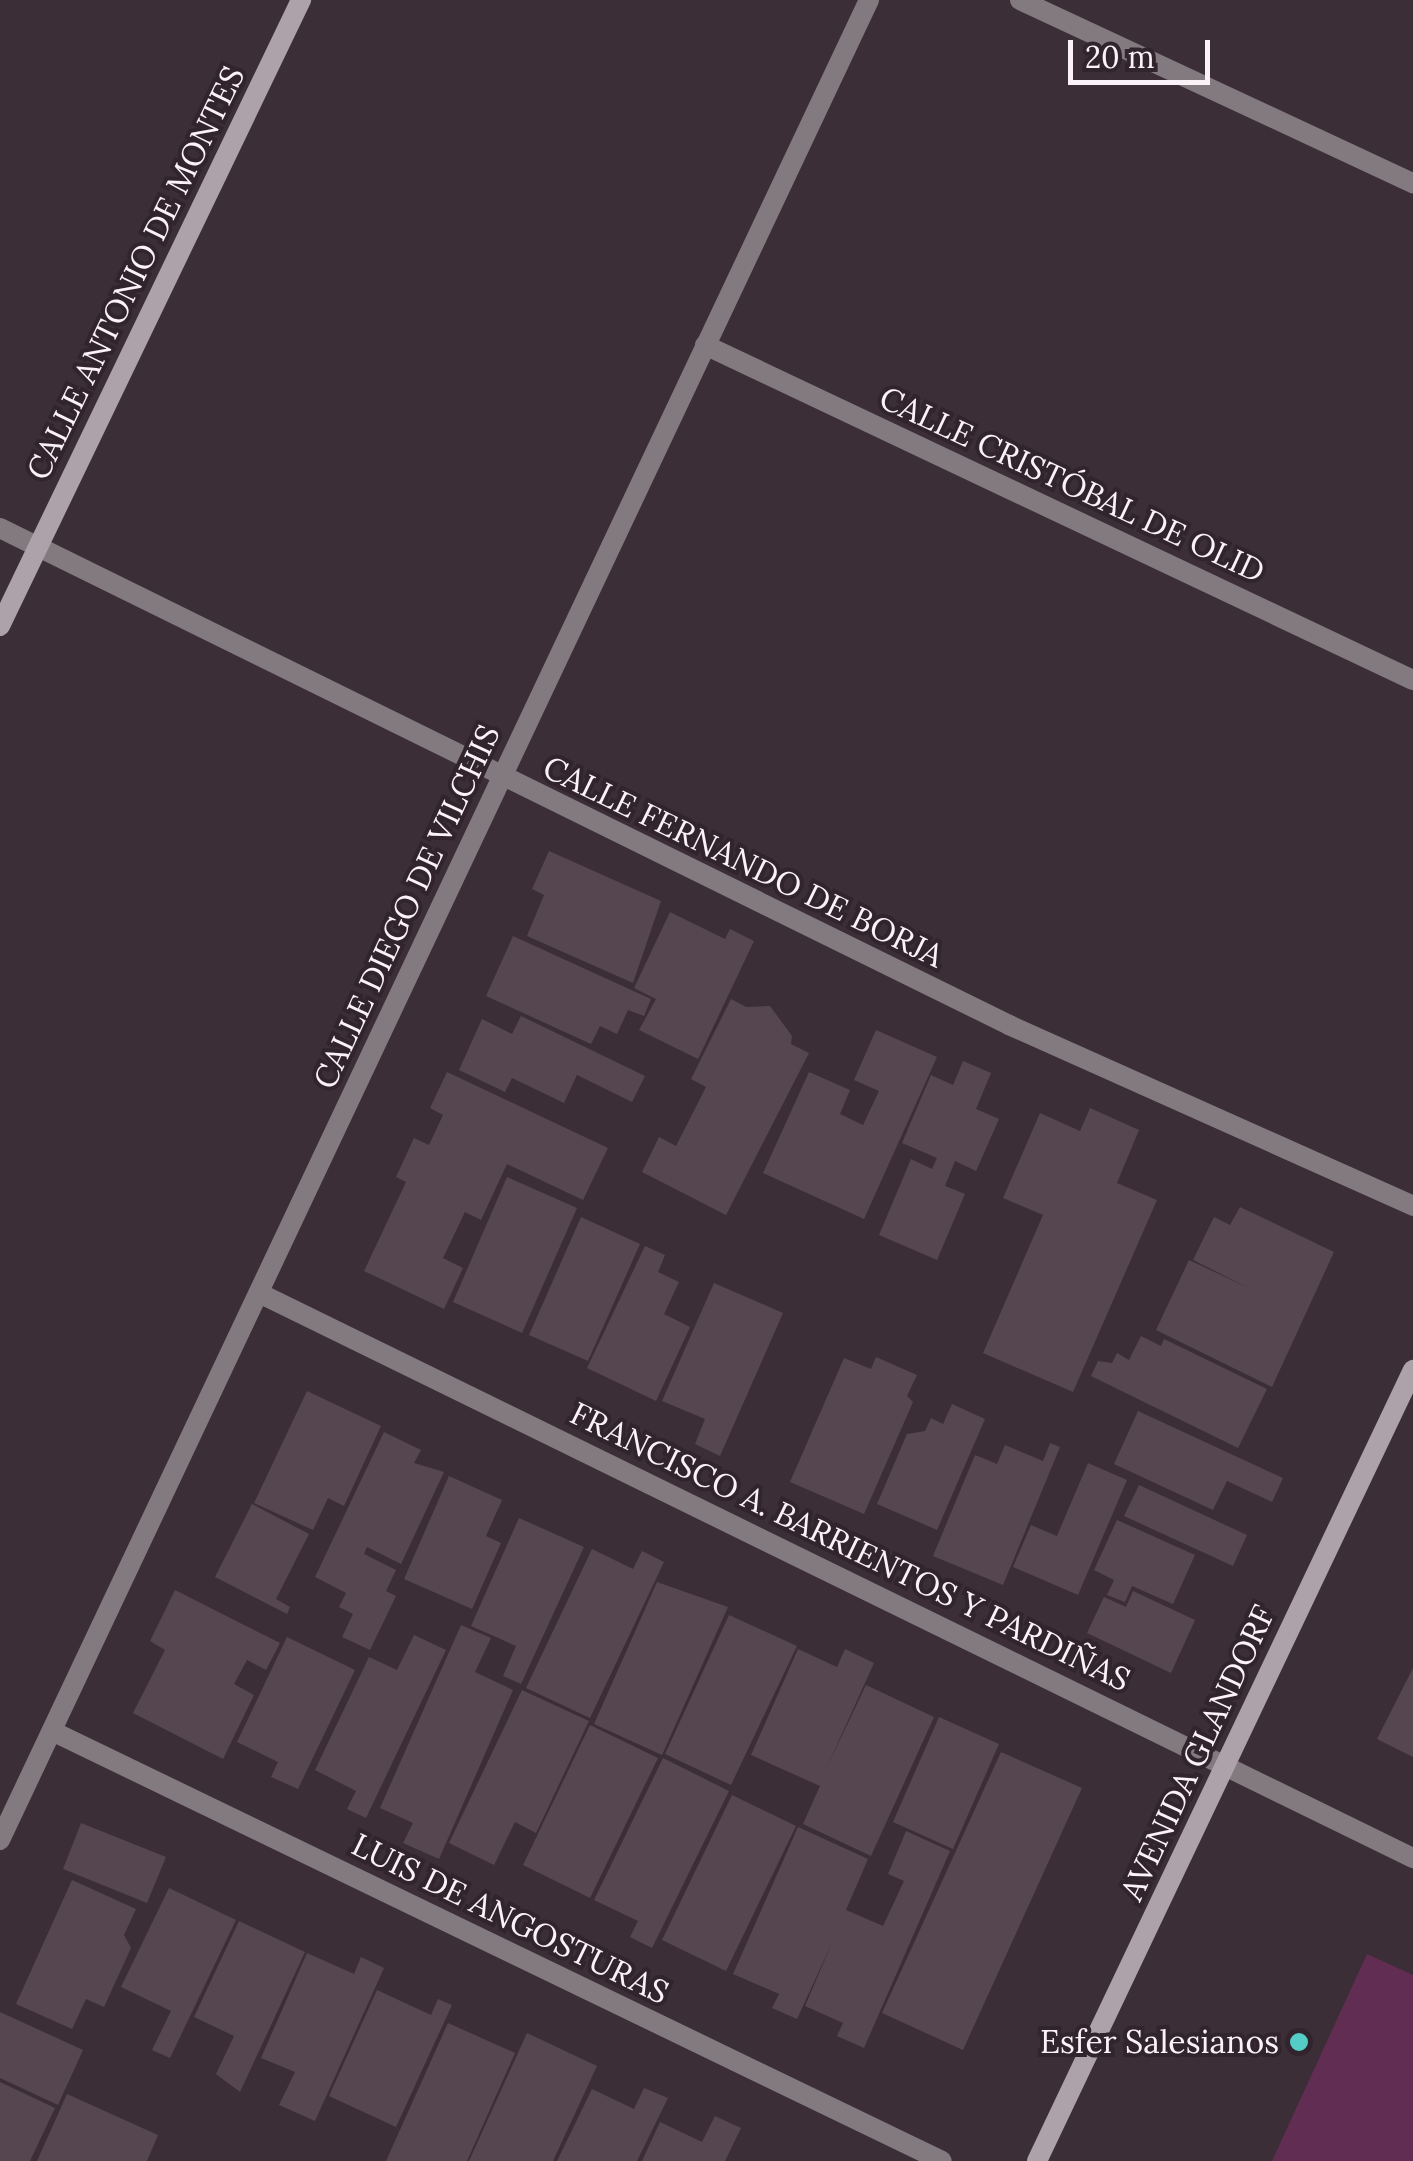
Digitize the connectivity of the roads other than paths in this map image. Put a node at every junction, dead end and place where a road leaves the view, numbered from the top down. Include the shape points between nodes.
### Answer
1 (300, 0) edge
2 (869, 0) edge
3 (1020, 0) edge
4 (1413, 183) edge
5 (705, 346) junction
6 (0, 528) edge
7 (38, 546) junction
8 (0, 626) edge
9 (1413, 680) edge
10 (500, 777) junction
11 (1413, 1206) edge
12 (259, 1293) junction
13 (1413, 1370) edge
14 (52, 1730) junction
15 (1226, 1763) junction
16 (0, 1840) edge
17 (1413, 1858) edge
18 (942, 2161) edge
19 (1037, 2161) edge

1 - 7 main road, CALLE ANTONIO DE MONTES
2 - 5 street, CALLE DIEGO DE VILCHIS
3 - 4 street
5 - 9 street, CALLE CRISTÓBAL DE OLID
5 - 10 street, CALLE DIEGO DE VILCHIS
6 - 7 street, CALLE FERNANDO DE BORJA
7 - 8 main road, CALLE ANTONIO DE MONTES
7 - 10 street, CALLE FERNANDO DE BORJA
10 - 11 street, CALLE FERNANDO DE BORJA via 1008,1026
10 - 12 street, CALLE DIEGO DE VILCHIS
12 - 14 street, CALLE DIEGO DE VILCHIS
12 - 15 street, FRANCISCO A. BARRIENTOS Y PARDIÑAS
13 - 15 main road, AVENIDA GLANDORF
14 - 16 street, CALLE DIEGO DE VILCHIS
14 - 18 street, LUIS DE ANGOSTURAS
15 - 17 street, FRANCISCO A. BARRIENTOS Y PARDIÑAS
15 - 19 main road, AVENIDA GLANDORF

